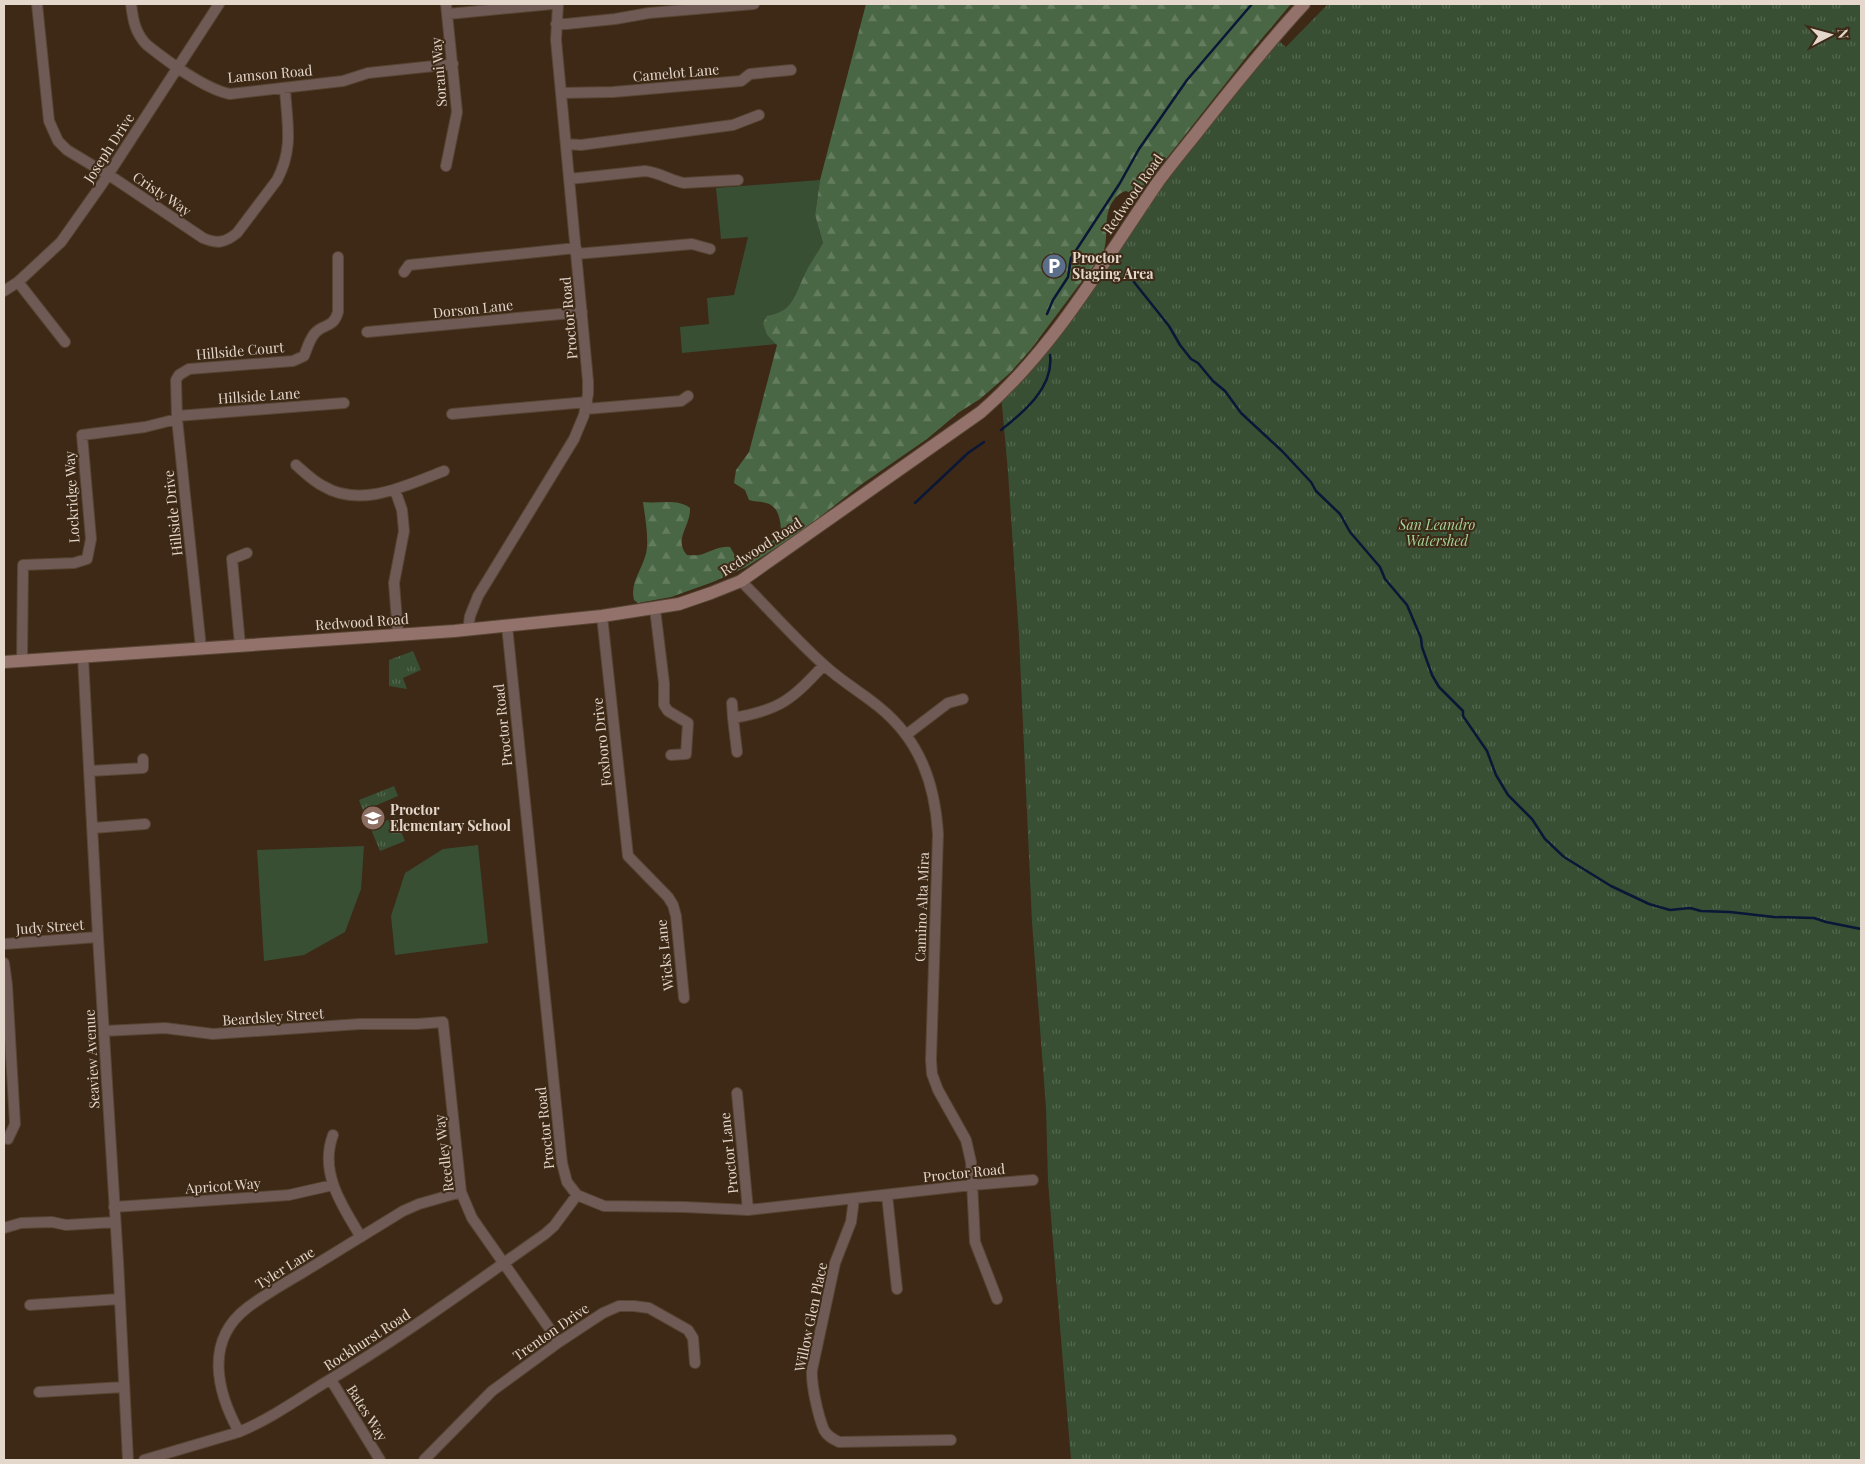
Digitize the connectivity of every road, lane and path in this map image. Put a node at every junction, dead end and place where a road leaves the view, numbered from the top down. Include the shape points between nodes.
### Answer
1 (37, 4) edge
2 (131, 4) edge
3 (218, 4) edge
4 (552, 4) edge
5 (558, 4) edge
6 (754, 4) edge
7 (1304, 4) edge
8 (447, 9) edge
9 (556, 24) junction
10 (453, 64) junction
11 (178, 66) junction
12 (791, 70) dead end
13 (284, 89) junction
14 (560, 93) junction
15 (759, 114) dead end
16 (566, 144) junction
17 (446, 166) dead end
18 (108, 174) junction
19 (569, 180) junction
20 (738, 180) dead end
21 (710, 249) dead end
22 (576, 251) junction
23 (338, 257) dead end
24 (404, 272) dead end
25 (18, 282) junction
26 (4, 292) edge
27 (582, 312) junction
28 (367, 332) dead end
29 (65, 342) dead end
30 (179, 375) joint
31 (688, 396) dead end
32 (344, 403) dead end
33 (587, 405) junction
34 (452, 414) dead end
35 (177, 417) junction
36 (296, 464) dead end
37 (444, 471) dead end
38 (395, 490) junction
39 (247, 554) dead end
40 (741, 581) junction
41 (655, 609) junction
42 (602, 616) junction
43 (508, 626) junction
44 (468, 630) junction
45 (398, 634) junction
46 (240, 645) junction
47 (201, 648) junction
48 (83, 657) junction
49 (22, 661) junction
50 (4, 662) edge
51 (824, 665) junction
52 (963, 699) dead end
53 (732, 703) dead end
54 (733, 718) junction
55 (906, 735) junction
56 (737, 752) dead end
57 (671, 755) dead end
58 (143, 759) dead end
59 (90, 771) junction
60 (145, 824) dead end
61 (93, 828) junction
62 (635, 863) joint
63 (98, 938) junction
64 (4, 944) edge
65 (4, 964) edge
66 (684, 998) dead end
67 (443, 1022) joint
68 (104, 1031) junction
69 (7, 1070) edge
70 (736, 1093) dead end
71 (333, 1135) dead end
72 (8, 1139) dead end
73 (1033, 1180) dead end
74 (333, 1185) junction
75 (972, 1185) junction
76 (461, 1192) junction
77 (577, 1195) junction
78 (887, 1195) junction
79 (854, 1199) junction
80 (114, 1207) junction
81 (748, 1210) junction
82 (115, 1222) junction
83 (4, 1228) edge
84 (361, 1237) junction
85 (503, 1264) junction
86 (896, 1289) dead end
87 (119, 1299) junction
88 (997, 1299) dead end
89 (30, 1305) dead end
90 (559, 1342) junction
91 (694, 1363) dead end
92 (330, 1380) junction
93 (124, 1387) junction
94 (39, 1392) dead end
95 (239, 1432) junction
96 (951, 1440) dead end
97 (128, 1460) edge
98 (144, 1460) edge
99 (380, 1460) edge
100 (424, 1460) edge

1 - 18 street, Cristy Way via 51,128 67,150
2 - 11 street, Lamson Road via 140,37
3 - 11 street, Joseph Drive
4 - 8 street
5 - 9 street, Proctor Road
6 - 9 street
7 - 40 main road, Redwood Road via 1165,173 1046,345 1001,394 981,412
8 - 10 street, Sorani Way
9 - 14 street, Proctor Road
10 - 13 street, Lamson Road via 368,73 343,81
10 - 17 street, Sorani Way via 457,112
11 - 13 street, Lamson Road via 222,92 239,94
11 - 18 street, Joseph Drive
12 - 14 street, Camelot Lane via 750,74 742,81
13 - 18 street, Cristy Way via 286,160 277,180 229,240 213,242 203,238
14 - 16 street, Proctor Road
15 - 16 street via 733,125
16 - 19 street, Proctor Road
18 - 25 street, Joseph Drive via 61,242
19 - 20 street via 645,170 684,183
19 - 22 street, Proctor Road
21 - 22 street via 692,244
22 - 24 street via 409,265
22 - 27 street, Proctor Road
23 - 30 street, Hillside Court via 338,312 331,325 315,333 304,356 293,361 189,369
25 - 26 street, Joseph Drive
25 - 29 street
27 - 28 street, Dorson Lane
27 - 33 street, Proctor Road
30 - 35 street, Hillside Drive via 175,386
31 - 33 street via 681,400
32 - 35 street, Hillside Lane
33 - 34 street
33 - 44 street, Proctor Road via 574,439 478,596
35 - 47 street, Hillside Drive
35 - 49 street, Lockridge Way via 145,427 82,435 91,539 87,559 74,563 23,565
36 - 38 street via 322,486 339,493 366,496
37 - 38 street
38 - 45 street via 404,525 404,540 394,583
39 - 46 street via 232,559
40 - 41 main road, Redwood Road via 688,601
40 - 51 street, Camino Alta Mira
41 - 42 main road, Redwood Road
41 - 57 street via 664,705 668,711 686,720 689,726 686,754
42 - 43 main road, Redwood Road
42 - 62 street, Foxboro Drive via 628,856
43 - 44 main road, Redwood Road
43 - 77 street, Proctor Road via 562,1164 567,1182
44 - 45 main road, Redwood Road
45 - 46 main road, Redwood Road
46 - 47 main road, Redwood Road
47 - 48 main road, Redwood Road
48 - 49 main road, Redwood Road
48 - 59 street, Seaview Avenue
49 - 50 main road, Redwood Road
51 - 54 street via 779,705
51 - 55 street, Camino Alta Mira via 881,708
52 - 55 street via 948,703
53 - 54 street
54 - 56 street
55 - 75 street, Camino Alta Mira via 926,769 938,834 932,1074 966,1140
58 - 59 street via 143,768
59 - 61 street, Seaview Avenue
60 - 61 street
61 - 63 street, Seaview Avenue
62 - 66 street, Wicks Lane via 673,905
63 - 64 street, Judy Street
63 - 68 street, Seaview Avenue
65 - 69 street
67 - 68 street, Beardsley Street via 213,1034 165,1028
67 - 76 street, Reedley Way
68 - 80 street, Seaview Avenue
69 - 72 street via 15,1124
70 - 81 street, Proctor Lane
71 - 74 street via 328,1160
73 - 75 street, Proctor Road
74 - 80 street, Apricot Way via 289,1195
74 - 84 street
75 - 78 street, Proctor Road
75 - 88 street, Camino Alta Mira via 975,1242
76 - 84 street, Tyler Lane via 419,1204
76 - 85 street, Reedley Way via 472,1218
77 - 81 street, Proctor Road via 604,1206
77 - 85 street, Rockhurst Road via 550,1231
78 - 79 street, Proctor Road
78 - 86 street
79 - 81 street, Proctor Road
79 - 96 street, Willow Glen Place via 851,1222 835,1263 812,1370 811,1380 824,1430 839,1442
80 - 82 street, Seaview Avenue
82 - 83 street via 21,1223
82 - 87 street, Seaview Avenue
84 - 95 street, Tyler Lane via 246,1308 228,1330 218,1357 218,1372 220,1388
85 - 90 street, Reedley Way
85 - 92 street, Rockhurst Road
87 - 89 street
87 - 93 street, Seaview Avenue
90 - 91 street, Trenton Drive via 619,1306 649,1308 688,1330 693,1338
90 - 100 street, Trenton Drive via 482,1400
92 - 95 street, Rockhurst Road
92 - 99 street, Bates Way
93 - 94 street
93 - 97 street, Seaview Avenue
95 - 98 street, Rockhurst Road

